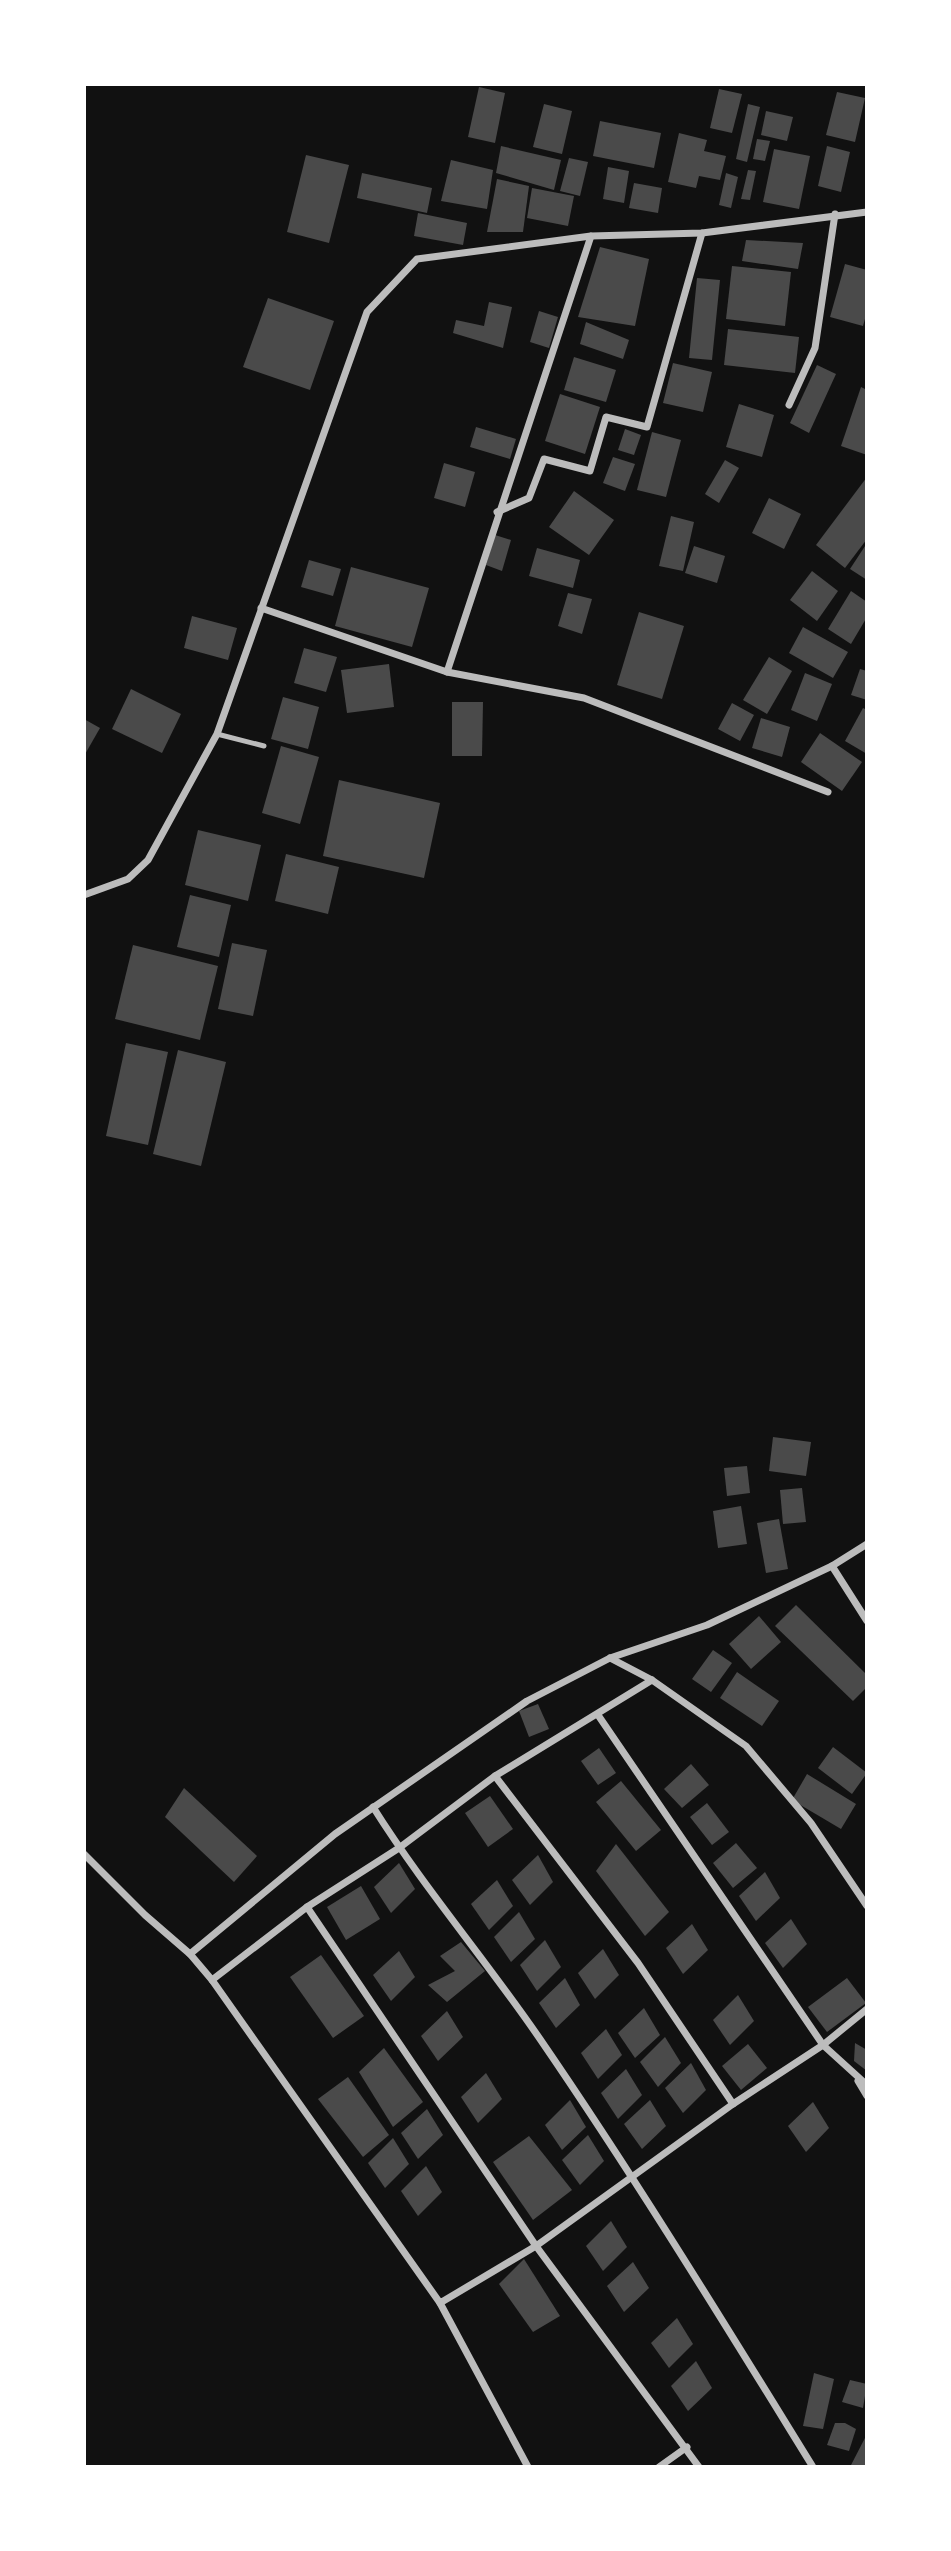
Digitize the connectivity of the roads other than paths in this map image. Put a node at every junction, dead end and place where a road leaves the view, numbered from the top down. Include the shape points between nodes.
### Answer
1 (867, 212) edge
2 (835, 214) junction
3 (702, 233) junction
4 (591, 236) junction
5 (789, 405) dead end
6 (498, 512) junction
7 (261, 608) junction
8 (447, 671) junction
9 (217, 734) junction
10 (264, 746) dead end
11 (828, 792) dead end
12 (84, 895) edge
13 (867, 1544) edge
14 (832, 1566) junction
15 (867, 1621) edge
16 (611, 1658) junction
17 (652, 1680) junction
18 (598, 1715) junction
19 (495, 1776) junction
20 (373, 1807) junction
21 (399, 1848) junction
22 (84, 1854) edge
23 (867, 1906) edge
24 (307, 1907) junction
25 (190, 1954) junction
26 (212, 1980) junction
27 (867, 2009) edge
28 (823, 2045) junction
29 (857, 2078) junction
30 (867, 2085) edge
31 (867, 2096) edge
32 (733, 2104) junction
33 (633, 2175) junction
34 (536, 2246) junction
35 (440, 2303) junction
36 (687, 2447) junction
37 (528, 2467) edge
38 (659, 2467) edge
39 (699, 2467) edge
40 (813, 2467) edge

1 - 2 street
2 - 3 street
2 - 5 street via 815,348
3 - 4 street
3 - 6 street via 647,427 606,417 590,471 544,458 529,498
4 - 6 street
4 - 7 street via 417,259 367,312
6 - 8 street
7 - 8 street
7 - 9 street
8 - 11 street via 584,698
9 - 10 lane
9 - 12 street via 148,860 128,879
13 - 14 street
14 - 15 street
14 - 16 street via 707,1625
16 - 17 street
16 - 20 street via 527,1701
17 - 18 street
17 - 23 street via 746,1746 811,1824
18 - 19 street
18 - 28 street
19 - 21 street
19 - 32 street via 638,1963
20 - 21 street
20 - 25 street via 335,1833
21 - 24 street
21 - 33 street via 524,2015
22 - 25 street
24 - 26 street
24 - 34 street
25 - 26 street
26 - 35 street
27 - 28 street
28 - 29 street
28 - 32 street
29 - 30 street
29 - 31 street
32 - 33 street
33 - 34 street
33 - 40 street
34 - 35 street
34 - 36 street
35 - 37 street
36 - 38 street
36 - 39 street

